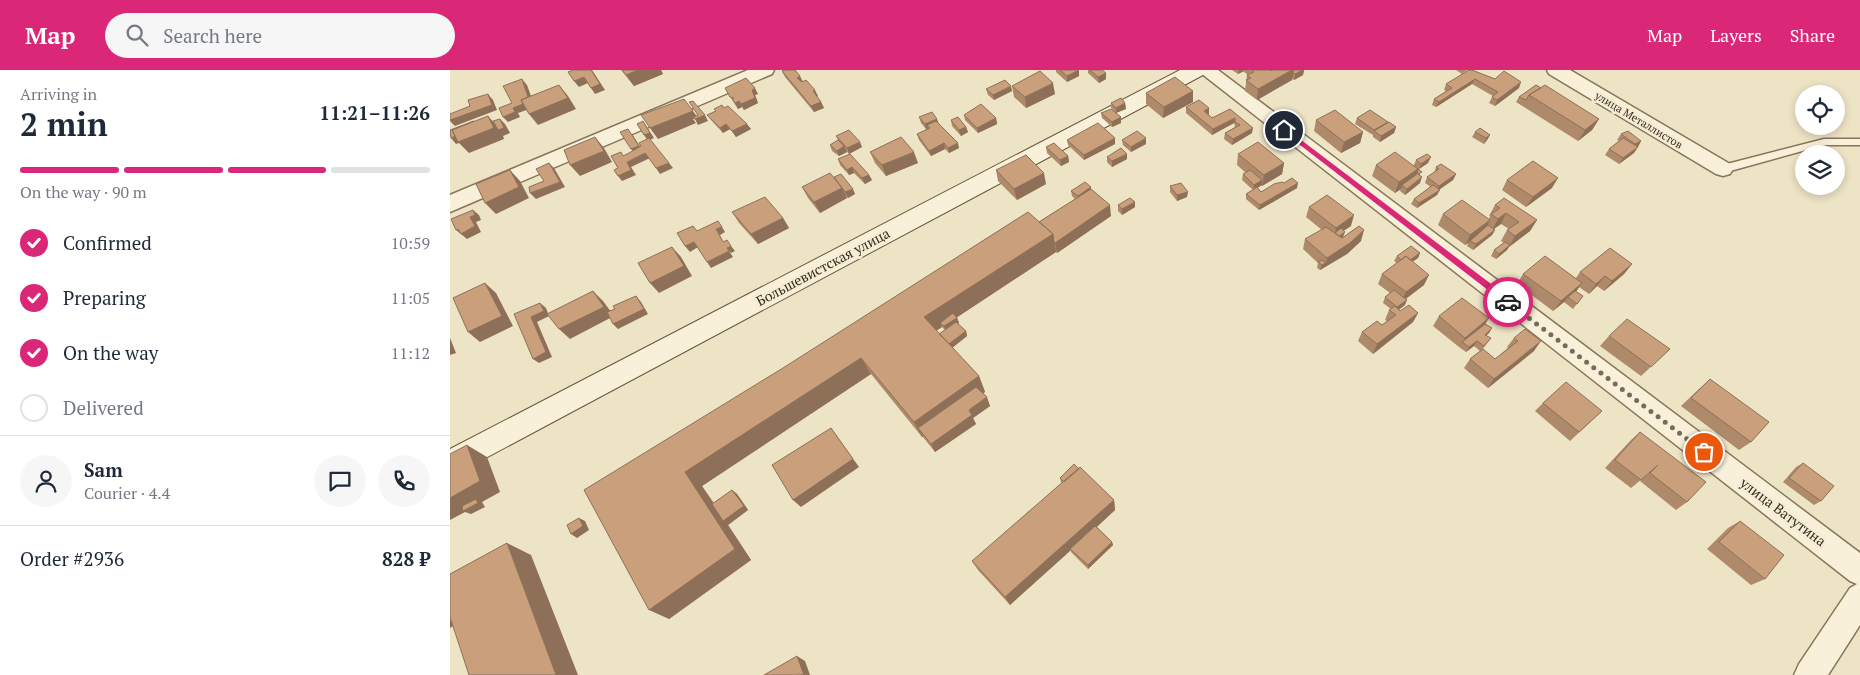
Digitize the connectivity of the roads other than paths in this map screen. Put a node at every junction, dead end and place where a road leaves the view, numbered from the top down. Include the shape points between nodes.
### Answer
1 (764, 70) edge
2 (1196, 70) edge
3 (1206, 70) edge
4 (1556, 70) edge
5 (1860, 142) edge
6 (1723, 169) joint
7 (450, 204) edge
8 (450, 464) edge
9 (1860, 571) edge
10 (1860, 598) edge
11 (1810, 675) edge

1 - 7 street
2 - 8 street, Большевистская улица
3 - 9 street, улица Ватутина
4 - 6 street, улица Металлистов
5 - 6 lane via 1824,142
10 - 11 street

